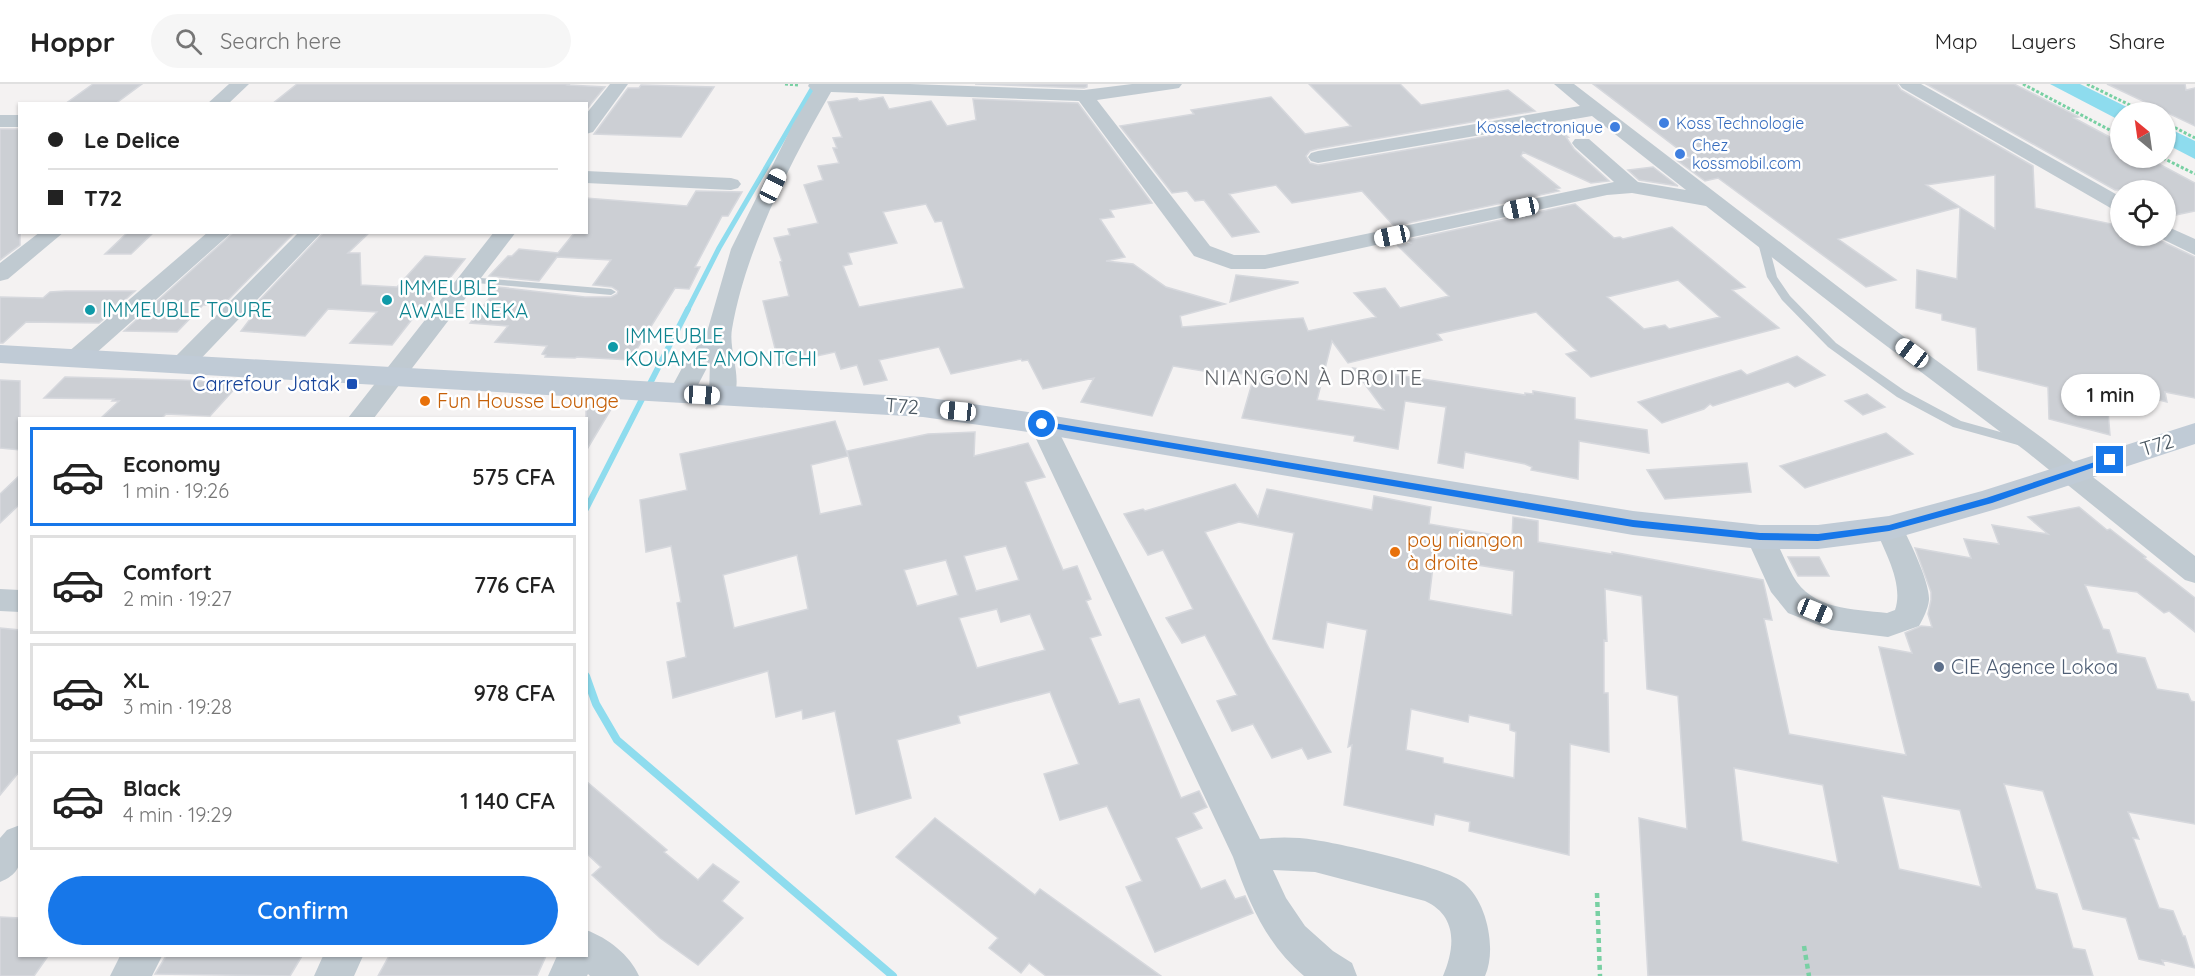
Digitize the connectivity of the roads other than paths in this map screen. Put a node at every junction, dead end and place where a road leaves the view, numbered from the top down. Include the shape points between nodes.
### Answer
1 (240, 84) edge
2 (619, 84) edge
3 (1173, 84) edge
4 (1563, 84) edge
5 (1908, 84) edge
6 (823, 85) edge
7 (1084, 96) junction
8 (218, 102) edge
9 (1598, 109) junction
10 (0, 121) edge
11 (18, 121) edge
12 (588, 125) edge
13 (1582, 143) dead end
14 (1318, 157) dead end
15 (588, 177) edge
16 (731, 184) dead end
17 (1632, 188) junction
18 (1713, 200) junction
19 (2110, 200) edge
20 (51, 234) edge
21 (220, 234) edge
22 (310, 234) edge
23 (504, 234) edge
24 (2176, 237) edge
25 (1762, 239) junction
26 (2195, 248) edge
27 (0, 274) edge
28 (469, 280) junction
29 (611, 292) dead end
30 (719, 332) junction
31 (0, 354) edge
32 (76, 358) junction
33 (182, 364) junction
34 (394, 376) junction
35 (673, 393) junction
36 (722, 396) junction
37 (361, 417) edge
38 (1042, 424) junction
39 (2195, 433) edge
40 (2036, 446) junction
41 (2070, 473) junction
42 (1889, 528) junction
43 (1760, 537) junction
44 (2195, 572) edge
45 (0, 600) edge
46 (18, 601) edge
47 (18, 843) edge
48 (1250, 856) junction
49 (0, 865) edge
50 (588, 950) edge
51 (142, 957) edge
52 (343, 957) edge
53 (576, 957) edge
54 (129, 976) edge
55 (333, 976) edge
56 (567, 976) edge
57 (620, 976) edge
58 (1338, 976) edge
59 (1462, 976) edge

1 - 8 street
2 - 12 street
3 - 7 street
4 - 9 street
5 - 19 street
6 - 7 street
6 - 30 street via 742,249
7 - 17 street via 1202,251 1231,262 1265,262 1607,189
9 - 14 street
9 - 18 street
10 - 11 street
13 - 17 street
15 - 16 street
17 - 18 street
18 - 25 street
20 - 27 street
21 - 32 street
22 - 33 street
23 - 28 street
24 - 26 street
25 - 40 street
25 - 40 lane via 1772,277 1786,298 1832,345 1862,368 1900,394 1957,424
28 - 29 lane
28 - 34 street
30 - 35 street
30 - 36 street
31 - 32 street, T72
32 - 33 street, T72
33 - 34 street, T72
34 - 35 street, T72
34 - 37 street
35 - 36 street, T72
36 - 38 street, T72 via 922,407
38 - 43 street, T72 via 1633,523
38 - 48 street
39 - 41 street, T72
40 - 41 street
41 - 42 street, T72
41 - 44 street
42 - 43 street, T72 via 1818,537
42 - 43 street via 1906,567 1914,599 1908,618 1888,625 1831,618 1799,605 1782,584
45 - 46 street
47 - 49 street
48 - 58 street via 1282,931 1302,952
48 - 59 street via 1315,856 1431,885 1450,894 1463,909 1470,935 1469,968
50 - 57 street
51 - 54 street
52 - 55 street
53 - 56 street

